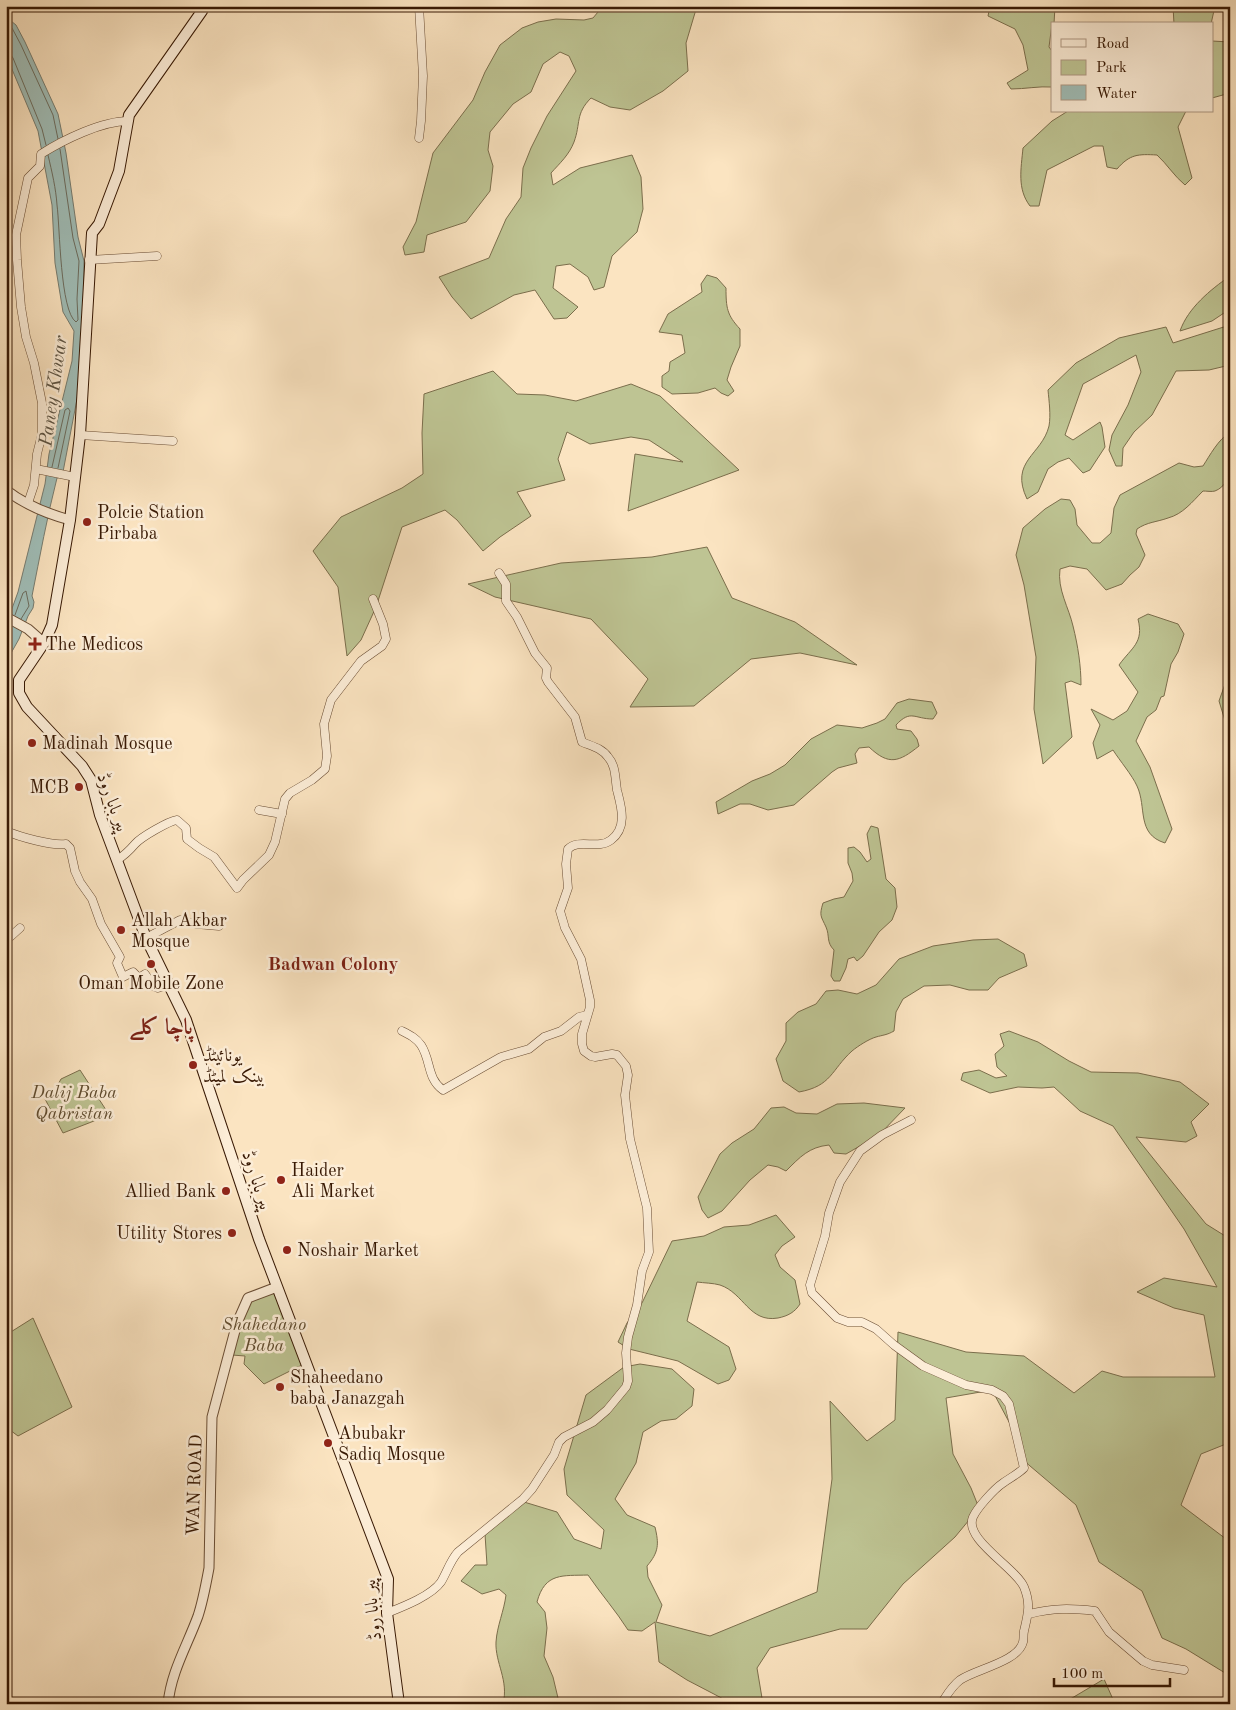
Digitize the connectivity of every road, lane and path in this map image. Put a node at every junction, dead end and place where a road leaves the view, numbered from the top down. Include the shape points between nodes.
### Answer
1 (203, 6) edge
2 (419, 6) edge
3 (128, 121) junction
4 (419, 138) dead end
5 (157, 256) dead end
6 (89, 260) junction
7 (80, 435) junction
8 (173, 441) dead end
9 (36, 469) junction
10 (75, 477) junction
11 (6, 490) edge
12 (31, 505) junction
13 (70, 520) junction
14 (499, 573) dead end
15 (372, 599) dead end
16 (6, 617) edge
17 (44, 644) junction
18 (259, 810) dead end
19 (282, 814) junction
20 (6, 831) edge
21 (117, 860) junction
22 (219, 926) dead end
23 (20, 928) dead end
24 (6, 937) edge
25 (146, 938) junction
26 (169, 985) junction
27 (587, 1015) junction
28 (402, 1031) dead end
29 (911, 1120) dead end
30 (277, 1287) junction
31 (387, 1614) junction
32 (1029, 1614) junction
33 (1184, 1670) dead end
34 (168, 1704) edge
35 (399, 1704) edge
36 (941, 1704) edge

1 - 3 main road
2 - 4 street via 423,76
3 - 6 main road via 119,172 92,233
3 - 9 street via 111,122 41,154 40,166 28,178 16,244 26,337 42,403 42,434
5 - 6 street
6 - 7 main road
7 - 8 street
7 - 10 main road
9 - 10 street
9 - 12 street
10 - 13 main road
11 - 12 street
12 - 13 street
13 - 17 main road via 52,625
14 - 27 street via 506,584 506,601 546,668 548,682 575,717 582,742 603,751 614,766 621,826 610,841 600,845 576,844 568,849 568,888 560,911 585,972 590,1000
15 - 19 street via 386,639 382,646 361,661 331,700 324,724 327,756 324,768 312,780 290,793 285,799
16 - 17 street via 28,629
17 - 21 main road, پیر بابا روڈ via 19,680 19,693 27,707 82,766 90,780
18 - 19 street
19 - 21 street via 269,855 237,888 214,857 187,839 186,828 177,820 136,843
20 - 26 street via 57,846 66,844 100,924 120,957 117,963 123,977 133,972 139,978 145,974 158,988
21 - 25 main road, پیر بابا روڈ
22 - 25 street via 180,920
23 - 24 street
25 - 26 main road, پیر بابا روڈ
26 - 30 main road, پیر بابا روڈ via 189,1029
27 - 28 street via 544,1037 529,1049 501,1057 443,1090 433,1080 421,1046 414,1037
27 - 31 street via 582,1034 584,1050 595,1057 617,1055 626,1066 625,1095 630,1139 647,1208 649,1252 628,1338 626,1387 607,1410 559,1442 532,1490 458,1552 433,1590
29 - 32 street via 860,1151 840,1182 810,1285 812,1293 837,1318 862,1322 876,1329 922,1366 966,1385 992,1390 1009,1404 1024,1468 992,1493 972,1518 971,1527 994,1555 1018,1576
30 - 31 main road, پیر بابا روڈ via 388,1579
30 - 34 street, WAN ROAD via 248,1298 237,1323 212,1417 205,1588 198,1616 174,1676
31 - 35 main road, پیر بابا روڈ
32 - 33 street via 1058,1608 1095,1611 1109,1632 1143,1661
32 - 36 street via 1019,1650 960,1681

